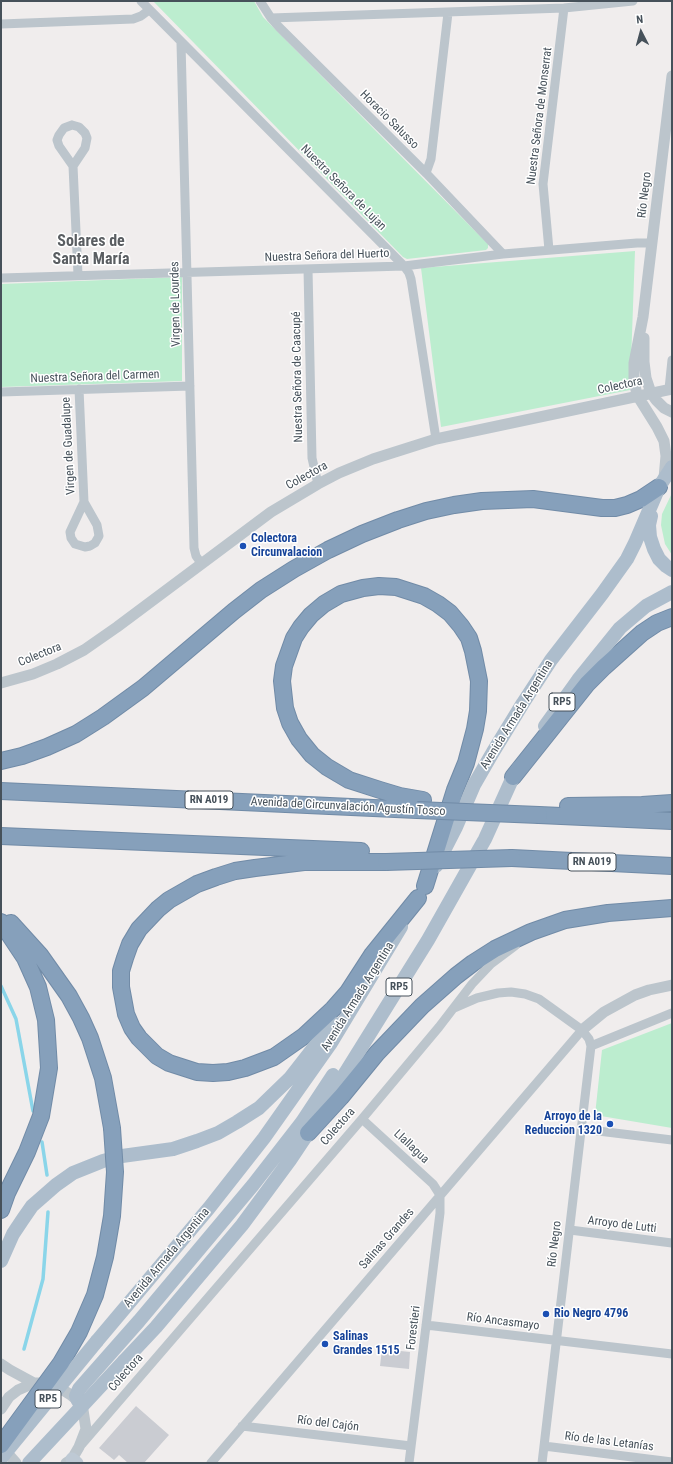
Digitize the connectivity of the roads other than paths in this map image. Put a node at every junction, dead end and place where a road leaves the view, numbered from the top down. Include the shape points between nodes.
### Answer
1 (140, 1) edge
2 (260, 1) edge
3 (633, 1) edge
4 (512, 5) edge
5 (564, 8) junction
6 (149, 10) junction
7 (448, 12) junction
8 (271, 18) junction
9 (1, 24) edge
10 (181, 43) junction
11 (672, 76) edge
12 (73, 166) dead end
13 (426, 173) junction
14 (652, 243) junction
15 (549, 250) junction
16 (503, 254) junction
17 (404, 266) junction
18 (308, 269) junction
19 (187, 271) junction
20 (78, 275) junction
21 (1, 278) edge
22 (643, 317) junction
23 (672, 360) edge
24 (190, 386) junction
25 (79, 389) junction
26 (670, 389) edge
27 (1, 392) edge
28 (651, 392) junction
29 (637, 395) junction
30 (672, 412) edge
31 (436, 439) junction
32 (662, 482) edge
33 (318, 484) junction
34 (84, 502) dead end
35 (201, 563) junction
36 (672, 570) edge
37 (672, 592) edge
38 (672, 617) edge
39 (1, 683) edge
40 (1, 761) edge
41 (513, 777) junction
42 (1, 791) edge
43 (672, 803) edge
44 (420, 805) junction
45 (541, 810) junction
46 (672, 821) edge
47 (1, 836) edge
48 (485, 839) junction
49 (389, 858) junction
50 (672, 866) edge
51 (421, 892) junction
52 (672, 908) edge
53 (1, 913) edge
54 (1, 922) edge
55 (548, 925) junction
56 (369, 981) junction
57 (672, 985) edge
58 (452, 1008) junction
59 (672, 1013) edge
60 (582, 1030) junction
61 (592, 1046) junction
62 (362, 1119) junction
63 (582, 1129) junction
64 (308, 1133) junction
65 (672, 1140) edge
66 (440, 1195) junction
67 (1, 1210) edge
68 (570, 1230) junction
69 (672, 1243) edge
70 (1, 1260) edge
71 (426, 1325) junction
72 (556, 1340) junction
73 (672, 1354) edge
74 (1, 1364) edge
75 (34, 1383) junction
76 (78, 1401) junction
77 (1, 1409) edge
78 (242, 1426) junction
79 (1, 1445) edge
80 (411, 1446) junction
81 (544, 1446) junction
82 (79, 1447) junction
83 (1, 1458) edge
84 (71, 1462) edge
85 (672, 1462) edge
86 (16, 1463) edge
87 (29, 1463) edge
88 (211, 1463) edge
89 (409, 1463) edge
90 (542, 1463) edge

1 - 6 street, Nuestra Señora de Lujan
2 - 8 street, Horacio Salusso
3 - 5 street
4 - 5 street
4 - 7 street
5 - 15 street, Nuestra Señora de Monserrat via 543,184
6 - 9 street via 133,20
6 - 10 street, Nuestra Señora de Lujan
7 - 8 street
7 - 13 street via 431,159
8 - 13 street, Horacio Salusso
10 - 17 street, Nuestra Señora de Lujan
10 - 19 street, Virgen de Lourdes
11 - 14 street, Río Negro
12 - 20 street
13 - 16 street, Horacio Salusso
14 - 15 street, Nuestra Señora del Huerto
14 - 22 street, Río Negro
15 - 16 street, Nuestra Señora del Huerto
16 - 17 street, Nuestra Señora del Huerto
17 - 18 street, Nuestra Señora del Huerto
17 - 31 street, Nuestra Señora de Lujan via 411,279
18 - 19 street, Nuestra Señora del Huerto
18 - 33 street, Nuestra Señora de Caacupé via 312,458
19 - 20 street, Nuestra Señora del Huerto
19 - 24 street, Virgen de Lourdes
20 - 21 street, Nuestra Señora del Huerto
22 - 28 street, Río Negro via 644,362
22 - 29 street, Río Negro via 634,363
23 - 26 street
24 - 25 street, Nuestra Señora del Carmen
24 - 35 street, Virgen de Lourdes via 194,548
25 - 27 street, Nuestra Señora del Carmen
25 - 34 street, Virgen de Guadalupe
26 - 28 street, Colectora
28 - 29 street, Colectora
28 - 30 street via 664,408
29 - 31 street, Colectora
29 - 32 street via 664,441 666,456
31 - 33 street, Colectora via 373,459
32 - 36 main road via 649,525 650,537 659,559
32 - 40 highway via 641,499 615,508 533,499 482,501 426,511 362,534 321,554 261,590 143,688 76,734 47,747
32 - 51 main road, Avenida Armada Argentina / RP5 via 627,559 551,660 493,752
33 - 35 street, Colectora via 271,512
35 - 39 street, Colectora via 84,650 33,674
37 - 41 main road, RP5 via 646,606 620,628 561,703
38 - 41 highway via 642,633 586,684
41 - 48 main road, RP5
42 - 44 highway, Avenida de Circunvalación Agustín Tosco / RN A019
43 - 45 highway
44 - 45 highway, Avenida de Circunvalación Agustín Tosco / RN A019, bridge via 477,812
44 - 51 highway via 349,780 327,767 298,739 290,723 285,708 282,680 294,638 311,615 341,594 379,586 396,587 424,596 450,613 461,626 469,638 477,664 479,681 475,729
45 - 46 highway, Avenida de Circunvalación Agustín Tosco / RN A019
47 - 49 highway, RN A019
48 - 64 main road, RP5 via 428,940
48 - 76 main road via 448,888 393,982 302,1122 150,1309 79,1389 76,1396
49 - 50 highway, RN A019, bridge via 512,858
49 - 51 highway via 277,864 242,870 197,884 169,900 139,929 130,944 121,971 122,1001 132,1028 157,1056 197,1072 228,1072 274,1056 304,1036 333,1009
51 - 56 main road, Avenida Armada Argentina / RP5
52 - 55 highway via 608,913
53 - 79 highway, bridge via 40,955 69,996 90,1038 103,1078 112,1128 115,1172 112,1216 95,1295 67,1354
54 - 67 highway via 25,958 38,987 46,1020 49,1062 48,1084 41,1116
55 - 58 street, Colectora via 491,964
55 - 64 highway via 495,949 473,963 438,992 377,1053
56 - 70 main road via 290,1078 259,1108 218,1133 197,1141 173,1149 103,1161 73,1174 32,1206 13,1234
56 - 83 main road, Avenida Armada Argentina / RP5, bridge via 330,1043 264,1138
57 - 60 street via 635,995 604,1012
58 - 60 street via 498,993 525,994 539,1000
58 - 62 street, Colectora
59 - 61 street
60 - 61 street
60 - 66 street, Salinas Grandes
61 - 63 street, Río Negro
62 - 66 street, Llallagua via 433,1184
62 - 82 street, Colectora
63 - 65 street
63 - 68 street, Río Negro
64 - 87 main road, RP5, bridge via 237,1230 156,1327
66 - 71 street, Forestieri
66 - 78 street, Salinas Grandes
68 - 69 street, Arroyo de Lutti
68 - 72 street, Río Negro
71 - 72 street, Río Ancasmayo
71 - 80 street, Forestieri
72 - 73 street, Río Ancasmayo
72 - 81 street, Río Negro
74 - 75 street
75 - 76 street via 63,1390
75 - 77 street via 9,1397
76 - 82 street via 86,1429
78 - 80 street, Río del Cajón
78 - 88 street, Salinas Grandes
79 - 86 street
80 - 89 street, Forestieri
81 - 85 street, Río de las Letanías
81 - 90 street, Río Negro
82 - 84 street

